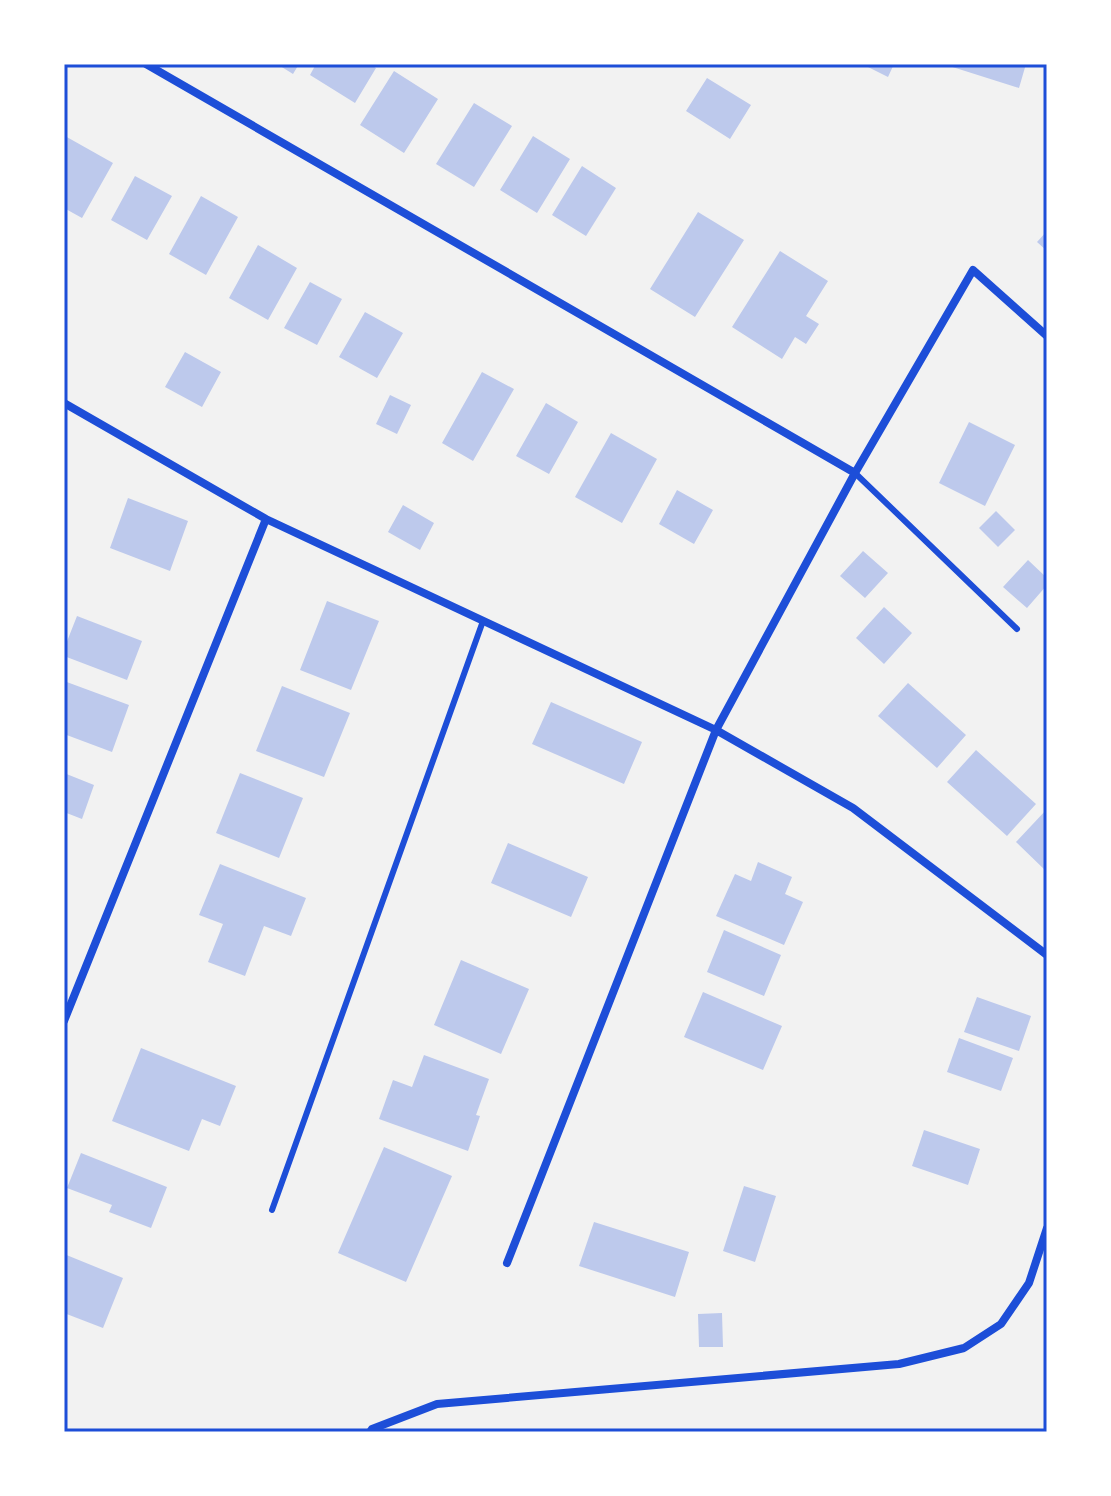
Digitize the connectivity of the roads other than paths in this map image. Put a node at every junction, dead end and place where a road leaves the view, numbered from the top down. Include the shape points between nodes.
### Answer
1 (146, 64) edge
2 (1047, 336) edge
3 (64, 403) edge
4 (855, 473) junction
5 (266, 519) junction
6 (483, 621) junction
7 (1017, 629) dead end
8 (716, 730) junction
9 (1047, 955) edge
10 (64, 1021) edge
11 (272, 1210) dead end
12 (1047, 1228) edge
13 (507, 1263) dead end
14 (370, 1432) edge

1 - 4 street
2 - 4 street via 973,270
3 - 5 street
4 - 7 lane
4 - 8 street
5 - 6 street
5 - 10 street
6 - 8 street
6 - 11 lane
8 - 9 street via 853,808
8 - 13 street
12 - 14 street via 1029,1283 1008,1314 964,1348 899,1364 437,1404

